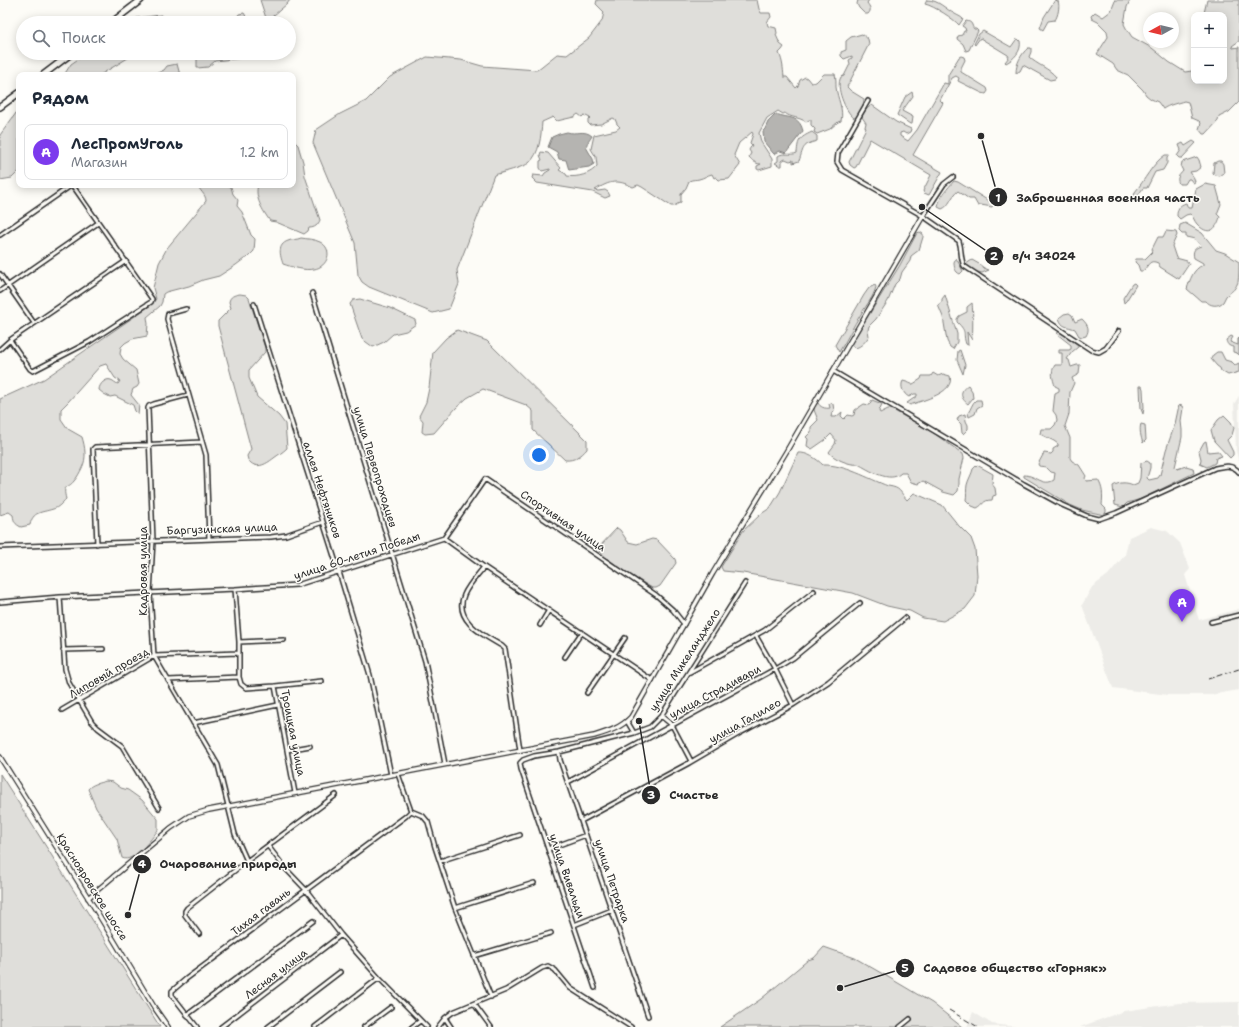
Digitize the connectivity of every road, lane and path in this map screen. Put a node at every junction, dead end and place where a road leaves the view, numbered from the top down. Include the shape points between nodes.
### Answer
1 (141, 0) edge
2 (120, 16) edge
3 (63, 60) edge
4 (47, 72) edge
5 (16, 95) edge
6 (868, 101) dead end
7 (0, 107) edge
8 (953, 177) dead end
9 (68, 188) edge
10 (74, 188) edge
11 (923, 216) junction
12 (98, 223) junction
13 (0, 235) edge
14 (126, 261) junction
15 (0, 274) edge
16 (8, 285) junction
17 (0, 291) edge
18 (312, 293) dead end
19 (254, 304) dead end
20 (186, 309) dead end
21 (34, 323) junction
22 (1119, 331) dead end
23 (10, 340) junction
24 (0, 349) edge
25 (833, 371) junction
26 (188, 395) junction
27 (202, 442) junction
28 (150, 444) junction
29 (1239, 472) edge
30 (323, 522) junction
31 (444, 538) junction
32 (209, 539) junction
33 (153, 541) junction
34 (97, 544) junction
35 (0, 547) edge
36 (393, 554) junction
37 (484, 567) junction
38 (339, 572) junction
39 (745, 583) dead end
40 (235, 589) junction
41 (814, 591) dead end
42 (150, 593) junction
43 (60, 597) junction
44 (0, 602) edge
45 (860, 603) dead end
46 (549, 610) junction
47 (1239, 615) edge
48 (906, 618) dead end
49 (1210, 622) dead end
50 (684, 624) junction
51 (540, 625) dead end
52 (582, 632) junction
53 (756, 636) junction
54 (625, 638) dead end
55 (284, 640) dead end
56 (238, 642) junction
57 (103, 649) dead end
58 (63, 650) junction
59 (238, 653) junction
60 (614, 653) junction
61 (154, 656) junction
62 (565, 657) dead end
63 (776, 669) junction
64 (689, 673) junction
65 (239, 677) junction
66 (168, 680) junction
67 (652, 680) junction
68 (322, 681) dead end
69 (275, 686) junction
70 (587, 693) dead end
71 (79, 700) junction
72 (278, 705) junction
73 (793, 705) junction
74 (62, 710) dead end
75 (662, 716) junction
76 (627, 721) junction
77 (193, 723) junction
78 (672, 725) junction
79 (634, 733) junction
80 (310, 746) dead end
81 (287, 750) junction
82 (520, 750) junction
83 (559, 752) junction
84 (0, 757) edge
85 (691, 761) junction
86 (445, 764) junction
87 (521, 769) joint
88 (398, 774) junction
89 (391, 775) junction
90 (568, 782) junction
91 (295, 793) junction
92 (336, 795) dead end
93 (227, 807) junction
94 (159, 808) dead end
95 (411, 811) junction
96 (581, 821) junction
97 (520, 835) dead end
98 (586, 835) junction
99 (268, 846) junction
100 (548, 849) junction
101 (440, 861) junction
102 (247, 862) junction
103 (534, 883) dead end
104 (306, 890) junction
105 (88, 898) junction
106 (456, 908) junction
107 (612, 910) junction
108 (313, 921) dead end
109 (574, 925) junction
110 (551, 933) dead end
111 (199, 934) dead end
112 (341, 935) junction
113 (474, 956) junction
114 (340, 972) dead end
115 (379, 978) junction
116 (595, 988) dead end
117 (491, 997) junction
118 (474, 1004) junction
119 (391, 1007) dead end
120 (188, 1015) junction
121 (648, 1016) dead end
122 (445, 1018) junction
123 (910, 1019) dead end
124 (420, 1021) junction
125 (168, 1027) edge
126 (197, 1027) edge
127 (221, 1027) edge
128 (268, 1027) edge
129 (315, 1027) edge
130 (364, 1027) edge
131 (412, 1027) edge
132 (427, 1027) edge
133 (438, 1027) edge
134 (451, 1027) edge
135 (491, 1027) edge
136 (631, 1027) edge
137 (900, 1027) edge

1 - 2 highway
3 - 4 highway
5 - 7 highway
6 - 11 street via 838,154 837,162 842,170
8 - 11 street via 944,184
9 - 13 street
10 - 12 street
11 - 22 street via 959,241 960,259 964,266 1091,350 1099,352 1106,348
11 - 25 street
12 - 14 street
12 - 16 street
14 - 21 street
14 - 23 street via 151,297 150,302 89,342 33,371
15 - 16 street
16 - 17 street
16 - 21 street
18 - 36 street, улица Первопроходцев
19 - 30 street, аллея Нефтяников
20 - 26 street via 168,314 167,319
21 - 23 street
23 - 24 street
25 - 29 street via 1031,488 1062,505 1099,519 1215,468 1232,466
25 - 50 street
26 - 27 street
26 - 28 street, Кадровая улица via 149,406
27 - 28 street
27 - 32 street via 206,455
28 - 33 street, Кадровая улица
28 - 34 street via 95,447
30 - 32 street, Баргузинская улица via 286,535
30 - 38 street, аллея Нефтяников
31 - 36 street, улица 60-летия Победы
31 - 37 street
31 - 50 street, Спортивная улица via 485,479 656,596 673,610
32 - 33 street, Баргузинская улица
33 - 34 street, Баргузинская улица
33 - 42 street, Кадровая улица
34 - 35 street, Баргузинская улица
36 - 38 street, улица 60-летия Победы
36 - 86 street, улица Первопроходцев via 425,661
37 - 46 street
37 - 82 street via 464,595 462,607 466,620 472,626 505,649
38 - 40 street, улица 60-летия Победы via 297,585
38 - 89 street, аллея Нефтяников via 370,675
39 - 64 street, улица Микеланджело
40 - 42 street, улица 60-летия Победы
40 - 56 street
41 - 53 street
42 - 43 street, улица 60-летия Победы
42 - 61 street, Кадровая улица
43 - 44 street, улица 60-летия Победы
43 - 58 street
45 - 63 street, улица Страдивари
46 - 51 street
46 - 52 street
47 - 49 street
48 - 73 street, улица Галилео via 828,682
50 - 67 street
52 - 60 street
52 - 62 street
53 - 63 street
53 - 64 street
54 - 60 street
55 - 56 street
56 - 59 street
57 - 58 street
58 - 71 street via 69,683
59 - 61 street, Липовый проезд
59 - 65 street
60 - 67 street
60 - 70 street
61 - 66 street, Кадровая улица
61 - 71 street, Липовый проезд
63 - 73 street
63 - 78 street, улица Страдивари
64 - 75 street, улица Микеланджело
65 - 66 street
65 - 69 street, Троицкая улица via 241,684 246,688
66 - 77 street, Кадровая улица
67 - 76 street
68 - 69 street
69 - 72 street, Троицкая улица
71 - 74 street, Липовый проезд
71 - 94 street via 92,722 122,746
72 - 77 street
72 - 81 street, Троицкая улица
73 - 85 street, улица Галилео
75 - 78 street
75 - 79 street, улица Микеланджело via 650,727
76 - 79 street
76 - 82 street via 610,731 594,736
77 - 93 street, Кадровая улица via 218,765
78 - 85 street
78 - 90 street, улица Страдивари
79 - 83 street, улица Микеланджело
80 - 81 street
81 - 91 street, Троицкая улица
82 - 86 street
83 - 87 street, улица Микеланджело via 523,760 520,763
83 - 90 street, улица Петрарка
84 - 105 street, Краснояровское шоссе
85 - 96 street, улица Галилео
86 - 88 street
87 - 100 street, улица Вивальди
88 - 89 street
88 - 95 street
89 - 91 street
90 - 96 street, улица Петрарка
91 - 93 street
92 - 99 street
93 - 102 street, Кадровая улица
93 - 105 street via 198,813 182,820
95 - 101 street via 423,816 428,822
95 - 104 street, Тихая гавань
96 - 98 street, улица Петрарка
97 - 101 street
98 - 100 street
98 - 107 street, улица Петрарка
99 - 102 street
99 - 104 street
100 - 109 street, улица Вивальди
101 - 106 street
102 - 111 street via 185,911 184,915
103 - 106 street
104 - 112 street
104 - 120 street, Тихая гавань via 172,991
105 - 125 street, Краснояровское шоссе
106 - 113 street
107 - 109 street
107 - 121 street, улица Петрарка
108 - 120 street
109 - 116 street, улица Вивальди
110 - 113 street
112 - 115 street
112 - 127 street, Лесная улица
113 - 117 street
114 - 128 street
115 - 124 street
115 - 129 street
117 - 118 street
117 - 136 street via 542,968 551,967 570,988
118 - 122 street via 461,1008
118 - 135 street
119 - 130 street
120 - 126 street
122 - 133 street
122 - 134 street
123 - 137 street
124 - 131 street
124 - 132 street

